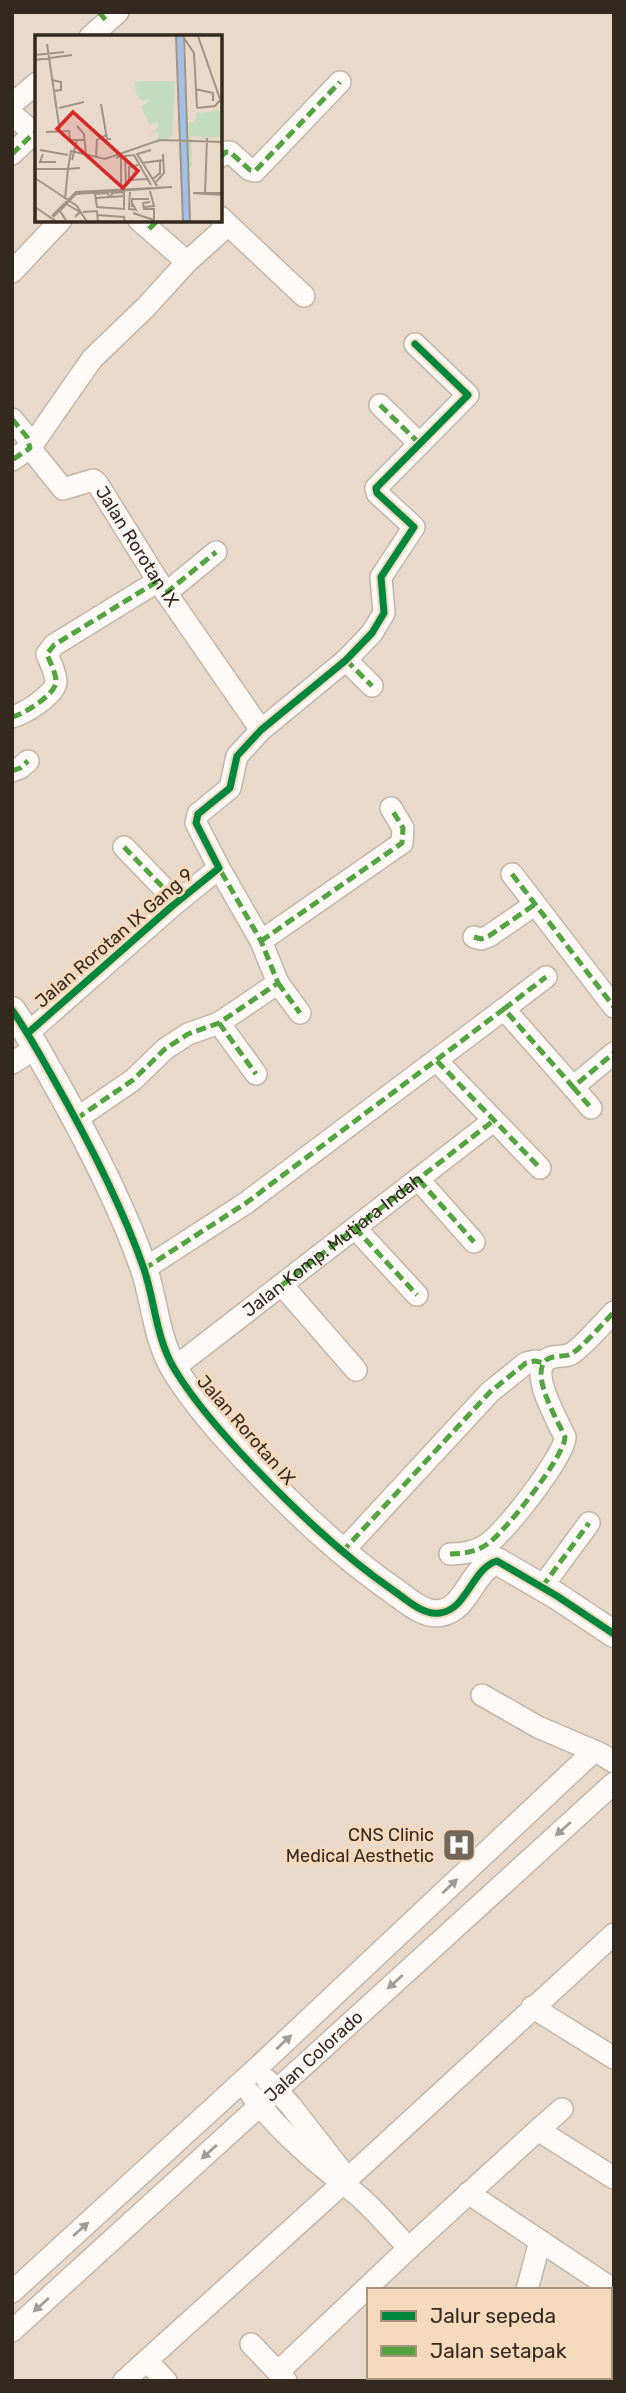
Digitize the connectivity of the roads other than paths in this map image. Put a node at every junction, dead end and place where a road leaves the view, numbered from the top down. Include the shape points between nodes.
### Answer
1 (108, 15) edge
2 (92, 35) edge
3 (340, 82) dead end
4 (35, 85) edge
5 (12, 104) edge
6 (12, 114) edge
7 (35, 134) edge
8 (12, 154) edge
9 (222, 155) edge
10 (224, 221) edge
11 (59, 222) edge
12 (148, 223) edge
13 (187, 262) junction
14 (12, 272) edge
15 (304, 296) dead end
16 (415, 344) dead end
17 (380, 405) dead end
18 (12, 419) edge
19 (420, 444) junction
20 (30, 447) junction
21 (12, 460) edge
22 (216, 552) dead end
23 (162, 587) junction
24 (346, 660) junction
25 (372, 686) dead end
26 (12, 717) edge
27 (261, 730) junction
28 (391, 808) dead end
29 (124, 847) dead end
30 (219, 868) junction
31 (512, 874) dead end
32 (177, 902) junction
33 (534, 905) junction
34 (474, 937) dead end
35 (261, 941) junction
36 (546, 977) dead end
37 (278, 983) junction
38 (614, 1007) edge
39 (504, 1009) junction
40 (12, 1010) edge
41 (300, 1013) dead end
42 (219, 1023) junction
43 (32, 1040) junction
44 (614, 1053) edge
45 (436, 1061) junction
46 (12, 1063) edge
47 (256, 1074) dead end
48 (573, 1087) junction
49 (591, 1108) dead end
50 (76, 1119) junction
51 (493, 1121) junction
52 (540, 1168) dead end
53 (419, 1181) junction
54 (355, 1228) junction
55 (474, 1242) dead end
56 (144, 1269) junction
57 (282, 1285) junction
58 (417, 1295) dead end
59 (614, 1312) edge
60 (544, 1363) junction
61 (174, 1368) junction
62 (356, 1370) dead end
63 (589, 1523) dead end
64 (342, 1552) junction
65 (450, 1554) dead end
66 (542, 1587) junction
67 (614, 1634) edge
68 (482, 1695) dead end
69 (594, 1751) junction
70 (614, 1762) edge
71 (614, 1783) edge
72 (613, 1936) edge
73 (532, 2007) junction
74 (614, 2058) edge
75 (249, 2075) junction
76 (276, 2090) junction
77 (259, 2105) junction
78 (214, 2107) junction
79 (562, 2109) dead end
80 (234, 2129) junction
81 (538, 2130) junction
82 (614, 2178) edge
83 (349, 2186) junction
84 (468, 2193) junction
85 (540, 2241) junction
86 (409, 2248) junction
87 (370, 2288) edge
88 (528, 2288) edge
89 (611, 2288) edge
90 (367, 2291) edge
91 (12, 2292) edge
92 (12, 2331) edge
93 (251, 2344) dead end
94 (147, 2361) junction
95 (282, 2376) edge
96 (124, 2381) edge
97 (166, 2381) edge

1 - 2 street
3 - 9 street via 255,171 230,152
4 - 5 street
6 - 7 street
7 - 8 street
10 - 13 street
10 - 15 street
11 - 14 street
12 - 13 street
13 - 20 street via 92,359
16 - 19 street via 468,395
17 - 19 street
18 - 20 street
19 - 24 street via 376,488 414,527 381,577 382,619
20 - 21 street
20 - 23 street, Jalan Rorotan IX via 63,489 96,481
22 - 23 street
23 - 26 street via 54,645 47,654 56,681 54,689
23 - 27 street, Jalan Rorotan IX
24 - 25 street
24 - 27 street
27 - 30 street, Jalan Rorotan IX Gang 9 via 237,756 230,788 196,819
28 - 35 street via 403,828 402,842
29 - 32 street
30 - 32 street, Jalan Rorotan IX Gang 9
30 - 35 street
31 - 33 street
32 - 43 street, Jalan Rorotan IX Gang 9
33 - 34 street via 489,936
33 - 38 street
35 - 37 street
36 - 39 street
37 - 41 street
37 - 42 street
39 - 45 street
39 - 48 street
40 - 43 street, Jalan Rorotan IX
42 - 47 street
42 - 50 street via 188,1034 165,1049 133,1080
43 - 46 street, Jalan Rorotan IX Gang 9
43 - 50 street, Jalan Rorotan IX
44 - 48 street
45 - 51 street
45 - 56 street via 246,1203
48 - 49 street
50 - 56 street, Jalan Rorotan IX
51 - 52 street
51 - 53 street, Jalan Komp. Mutiara Indah
53 - 54 street, Jalan Komp. Mutiara Indah
53 - 55 street
54 - 57 street, Jalan Komp. Mutiara Indah
54 - 58 street
56 - 61 street, Jalan Rorotan IX
57 - 61 street, Jalan Komp. Mutiara Indah
57 - 62 street
59 - 60 street via 571,1354
60 - 64 street via 526,1363 490,1392
60 - 65 street via 542,1385 565,1437 564,1446 498,1536 475,1550
61 - 64 street, Jalan Rorotan IX via 230,1441
63 - 66 street
64 - 66 street, Jalan Rorotan IX via 431,1613 453,1608 488,1565 497,1561
66 - 67 street, Jalan Rorotan IX
68 - 69 street via 538,1727
69 - 70 street
75 -> 69 street, Jalan Colorado
71 -> 76 street, Jalan Colorado
72 - 73 street
73 - 74 street
73 - 83 street
75 - 76 street
75 - 77 street
75 - 78 street, Jalan Colorado
76 - 77 street, Jalan Colorado
76 - 83 street
77 - 80 street, Jalan Colorado
77 - 83 street
78 - 80 street
91 -> 78 street, Jalan Colorado
79 - 81 street
80 -> 92 street, Jalan Colorado
81 - 82 street
81 - 84 street
83 - 86 street
83 - 94 street
84 - 85 street
84 - 86 street
85 - 88 street
85 - 89 street
86 - 87 street
90 - 95 street
93 - 95 street
94 - 96 street
94 - 97 street

